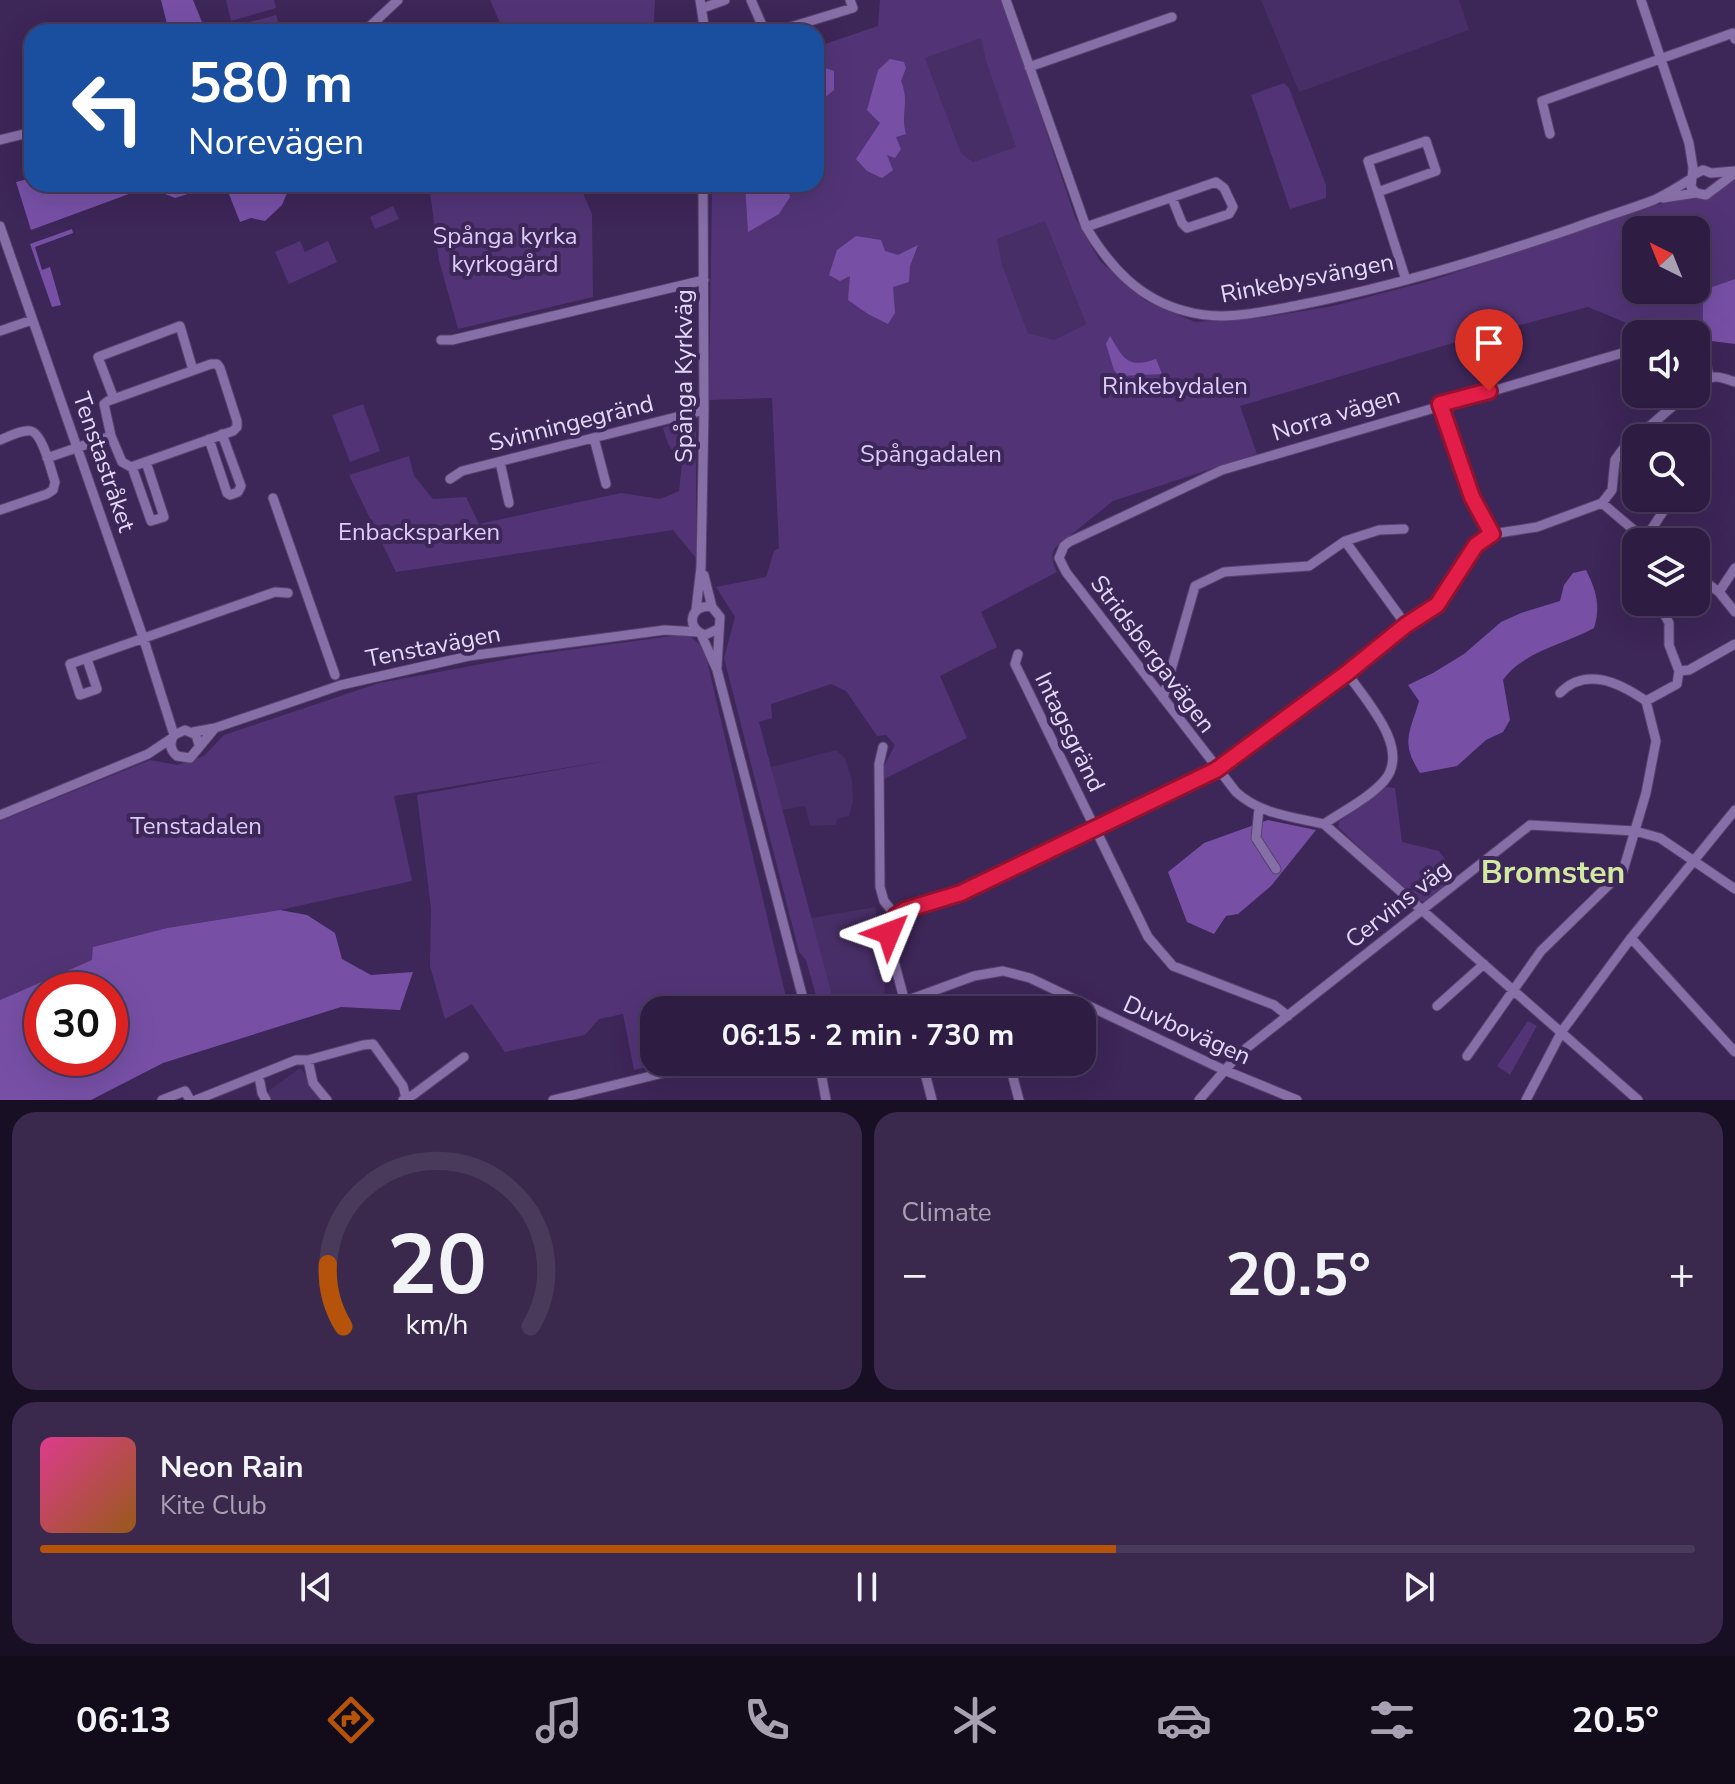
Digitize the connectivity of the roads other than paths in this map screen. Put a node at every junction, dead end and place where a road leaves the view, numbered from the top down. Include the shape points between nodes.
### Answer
1 (398, 0) edge
2 (725, 0) edge
3 (751, 0) edge
4 (850, 0) edge
5 (1006, 0) edge
6 (1641, 0) edge
7 (701, 4) edge
8 (1172, 17) dead end
9 (372, 24) edge
10 (704, 24) edge
11 (762, 24) edge
12 (800, 24) edge
13 (1735, 39) edge
14 (1661, 59) junction
15 (1029, 67) junction
16 (24, 134) edge
17 (1550, 134) dead end
18 (0, 140) edge
19 (1689, 143) junction
20 (1709, 172) junction
21 (1735, 172) edge
22 (1692, 177) junction
23 (1714, 189) junction
24 (703, 192) edge
25 (1378, 192) junction
26 (1696, 193) junction
27 (1172, 198) junction
28 (1656, 199) junction
29 (0, 226) edge
30 (1086, 227) junction
31 (704, 280) junction
32 (1406, 280) junction
33 (32, 320) junction
34 (0, 331) edge
35 (441, 340) dead end
36 (1622, 353) edge
37 (193, 370) junction
38 (1710, 376) edge
39 (1735, 382) edge
40 (114, 399) junction
41 (1440, 404) junction
42 (1671, 408) edge
43 (704, 410) junction
44 (222, 434) junction
45 (111, 436) junction
46 (594, 438) junction
47 (209, 439) junction
48 (0, 440) edge
49 (78, 449) junction
50 (47, 458) junction
51 (146, 462) junction
52 (500, 462) junction
53 (132, 467) junction
54 (450, 479) dead end
55 (606, 484) dead end
56 (273, 498) dead end
57 (509, 503) dead end
58 (1602, 503) junction
59 (0, 510) edge
60 (1630, 528) edge
61 (1404, 529) dead end
62 (1492, 534) junction
63 (1345, 541) junction
64 (1060, 551) joint
65 (701, 567) junction
66 (1735, 568) edge
67 (1710, 585) edge
68 (1719, 592) junction
69 (288, 593) dead end
70 (712, 607) junction
71 (695, 611) junction
72 (1735, 612) edge
73 (1665, 616) edge
74 (1406, 625) junction
75 (718, 629) junction
76 (665, 630) junction
77 (699, 633) junction
78 (143, 637) junction
79 (1735, 644) edge
80 (1018, 654) dead end
81 (87, 659) dead end
82 (717, 670) junction
83 (1679, 671) junction
84 (1347, 673) junction
85 (335, 675) dead end
86 (1560, 693) dead end
87 (1163, 698) junction
88 (1646, 701) junction
89 (169, 712) junction
90 (215, 728) junction
91 (189, 731) junction
92 (173, 736) junction
93 (199, 745) junction
94 (883, 747) dead end
95 (174, 753) junction
96 (148, 754) junction
97 (1216, 770) junction
98 (1259, 808) junction
99 (1735, 810) edge
100 (0, 815) edge
101 (1324, 824) junction
102 (1094, 829) junction
103 (1635, 831) junction
104 (1695, 861) junction
105 (1276, 869) dead end
106 (1735, 889) edge
107 (1421, 912) junction
108 (896, 916) junction
109 (1631, 938) junction
110 (1484, 964) junction
111 (1513, 988) junction
112 (802, 996) edge
113 (904, 996) edge
114 (927, 996) edge
115 (1068, 996) edge
116 (1437, 1006) dead end
117 (1096, 1009) edge
118 (1288, 1016) junction
119 (1562, 1031) junction
120 (1735, 1052) edge
121 (1467, 1056) dead end
122 (464, 1057) dead end
123 (308, 1060) junction
124 (1224, 1070) junction
125 (651, 1076) edge
126 (822, 1076) edge
127 (926, 1076) edge
128 (1013, 1076) edge
129 (260, 1082) dead end
130 (405, 1099) edge
131 (162, 1100) edge
132 (193, 1100) edge
133 (266, 1100) edge
134 (327, 1100) edge
135 (553, 1100) edge
136 (826, 1100) edge
137 (932, 1100) edge
138 (1019, 1100) edge
139 (1199, 1100) edge
140 (1297, 1100) edge
141 (1526, 1100) edge
142 (1638, 1100) edge

1 - 9 street
2 - 7 street
3 - 11 street
4 - 12 street via 853,8
5 - 15 street, Rinkebysvängen
6 - 14 street
7 - 10 street
8 - 15 street
13 - 14 street via 1733,33
14 - 17 street via 1542,101
14 - 19 street
15 - 30 street, Rinkebysvängen
16 - 18 street
19 - 20 street
19 - 22 street
20 - 21 street, Rinkebysvängen
20 - 22 street, Rinkebysvängen
20 - 23 street via 1715,178
21 - 23 street, Rinkebysvängen
22 - 26 street
22 - 28 street, Rinkebysvängen
23 - 26 street, Rinkebysvängen via 1706,195
24 - 31 street, Spånga Kyrkväg
25 - 25 street via 1368,161 1426,141 1436,171
25 - 32 street
26 - 28 street, Rinkebysvängen
27 - 27 street via 1216,182 1233,207 1229,214 1187,228
27 - 30 street
28 - 32 street, Rinkebysvängen
29 - 33 street, Tenstastråket
30 - 32 street, Rinkebysvängen via 1127,282 1154,299 1217,317
31 - 35 street
31 - 43 street, Spånga Kyrkväg
33 - 34 street
33 - 49 street, Tenstastråket
36 - 41 street, Norra vägen
37 - 40 street
37 - 40 street via 180,326 98,357
37 - 44 street via 211,364 220,368 237,421 237,427
38 - 39 street
40 - 45 street via 103,410
41 - 62 street via 1472,497
41 - 64 street, Norra vägen via 1222,470 1069,542
42 - 58 street via 1615,460 1612,490
43 - 46 street, Svinningegränd
43 - 65 street, Spånga Kyrkväg
44 - 47 street
44 - 47 street via 241,486 238,492 230,495
45 - 49 street
45 - 53 street via 122,462
46 - 52 street, Svinningegränd
46 - 55 street
47 - 51 street
48 - 50 street via 32,431
49 - 50 street
49 - 78 street, Tenstastråket
50 - 59 street via 53,490
51 - 53 street
51 - 53 street via 164,517 158,520 151,521
52 - 54 street, Svinningegränd
52 - 57 street
56 - 85 street
58 - 60 street
58 - 62 street via 1537,527
61 - 63 street via 1379,530
62 - 74 street via 1476,545 1437,605
63 - 74 street
63 - 87 street via 1309,566 1224,572 1195,586
64 - 87 street, Stridsbergavägen via 1060,564
65 - 70 street, Spånga Kyrkväg
65 - 71 street, Spånga Kyrkväg
66 - 68 street
67 - 68 street
68 - 72 street
69 - 78 street via 275,592
70 - 71 street
70 - 75 street via 720,617
71 - 76 street, Tenstavägen
71 - 77 street via 692,626
73 - 83 street
74 - 84 street
75 - 77 street via 709,635
75 - 82 street
76 - 77 street, Tenstavägen
76 - 90 street, Tenstavägen via 469,656 341,685
77 - 82 street
78 - 81 street
78 - 89 street, Tenstastråket
79 - 83 street
80 - 102 street, Intagsgränd via 1015,664
82 - 112 street
83 - 88 street via 1677,684
84 - 97 street
84 - 101 street via 1390,738 1395,756 1376,789
86 - 88 street via 1570,683 1595,678
87 - 97 street, Stridsbergavägen
88 - 103 street via 1656,741
89 - 91 street, Tenstastråket
89 - 92 street, Tenstastråket
90 - 91 street, Tenstavägen
90 - 93 street, Tenstavägen
91 - 92 street
91 - 93 street
92 - 95 street
92 - 96 street
93 - 95 street via 190,758
94 - 108 street via 880,887
95 - 96 street
96 - 100 street
97 - 98 street, Stridsbergavägen
97 - 102 street
98 - 101 street, Stridsbergavägen
98 - 105 street via 1256,838
99 - 104 street
101 - 107 street, Stridsbergavägen
102 - 108 street via 961,893
102 - 118 street, Intagsgränd via 1148,937 1173,966 1274,1005
103 - 104 street, Cervins väg via 1660,838
103 - 107 street, Cervins väg via 1530,825
103 - 111 street via 1623,871 1557,934
104 - 106 street, Cervins väg
104 - 109 street
107 - 110 street, Stridsbergavägen
107 - 118 street, Cervins väg
108 - 113 street via 890,946
109 - 119 street
109 - 120 street
110 - 111 street, Stridsbergavägen
110 - 116 street
111 - 119 street, Stridsbergavägen
111 - 121 street
114 - 115 street, Duvbovägen via 974,976 1003,971
117 - 124 street, Duvbovägen
118 - 124 street, Cervins väg
119 - 141 street
119 - 142 street, Stridsbergavägen
122 - 130 street
123 - 130 street via 373,1044 403,1086
123 - 132 street
123 - 134 street via 313,1083
124 - 139 street, Cervins väg
124 - 140 street, Duvbovägen
125 - 135 street
126 - 136 street
127 - 137 street
128 - 138 street
129 - 133 street
131 - 132 street via 185,1091

